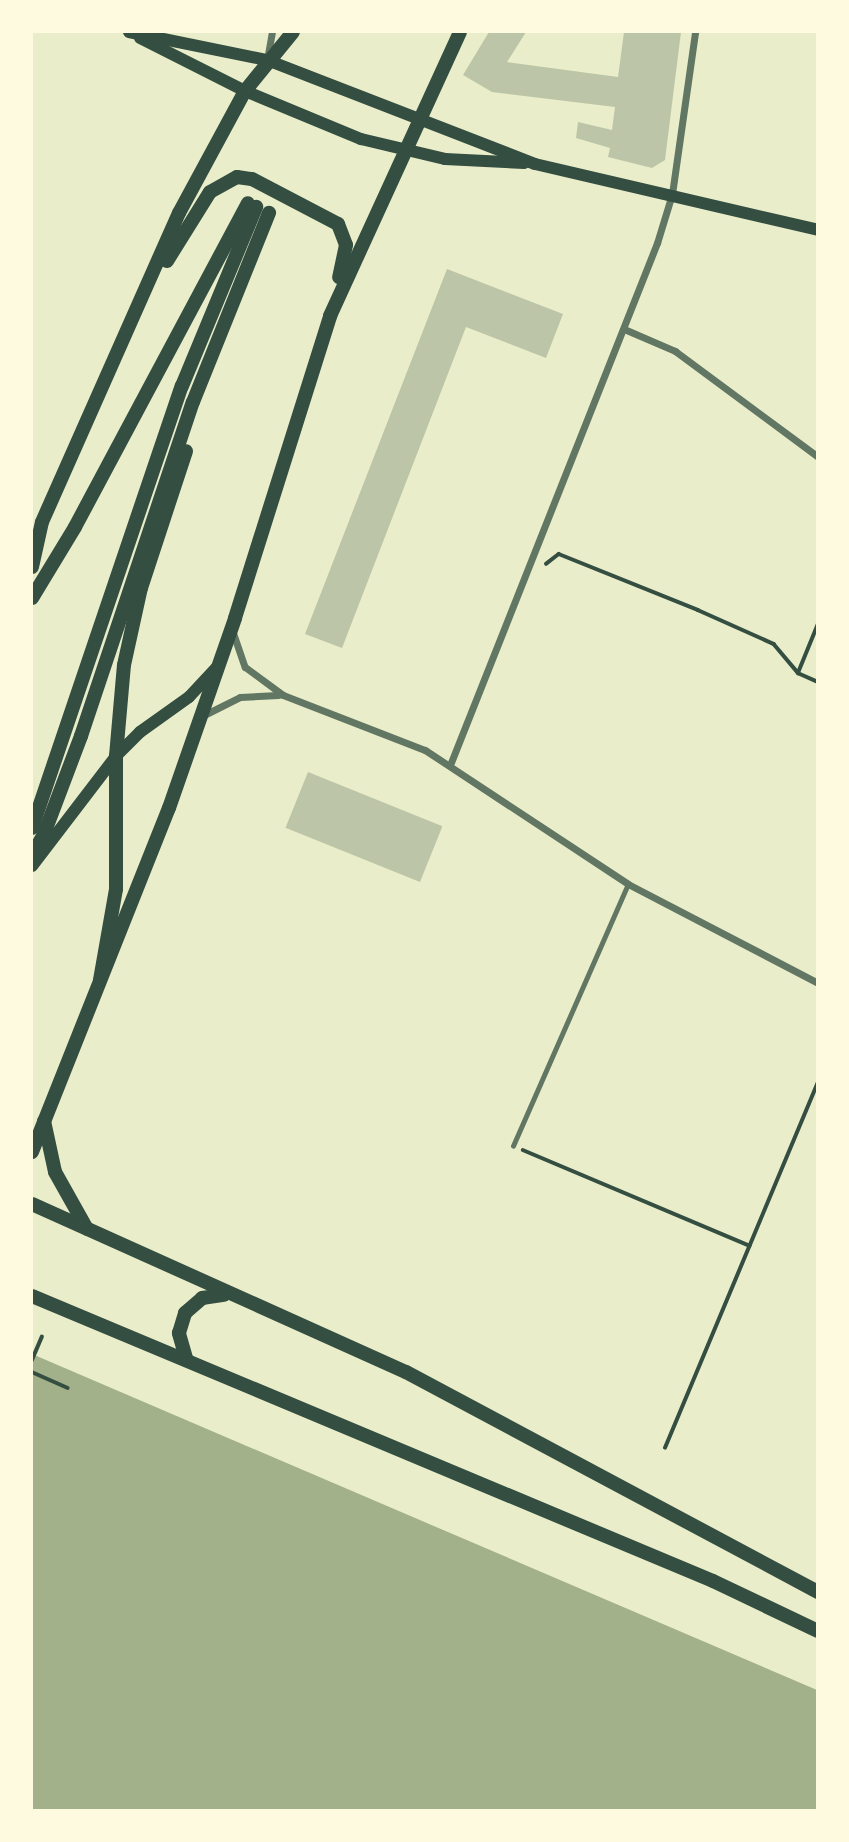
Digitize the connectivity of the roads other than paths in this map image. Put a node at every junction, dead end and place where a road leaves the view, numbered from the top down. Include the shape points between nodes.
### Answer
1 (128, 32) edge
2 (272, 32) edge
3 (293, 32) edge
4 (460, 32) edge
5 (695, 32) edge
6 (267, 60) junction
7 (245, 91) junction
8 (417, 117) junction
9 (403, 149) junction
10 (535, 164) junction
11 (672, 194) junction
12 (258, 207) junction
13 (817, 230) edge
14 (145, 295) junction
15 (227, 312) junction
16 (330, 316) junction
17 (624, 329) junction
18 (817, 457) edge
19 (37, 520) edge
20 (32, 567) edge
21 (32, 598) edge
22 (235, 618) junction
23 (217, 665) junction
24 (283, 695) junction
25 (197, 723) junction
26 (116, 755) junction
27 (450, 765) junction
28 (32, 828) edge
29 (32, 855) edge
30 (32, 866) edge
31 (628, 884) junction
32 (100, 980) junction
33 (817, 983) edge
34 (44, 1121) junction
35 (513, 1146) road end
36 (32, 1152) edge
37 (32, 1204) edge
38 (87, 1229) junction
39 (226, 1295) junction
40 (32, 1296) edge
41 (186, 1359) junction
42 (817, 1591) edge
43 (817, 1631) edge

1 - 6 main road
1 - 7 main road
2 - 6 street
3 - 6 main road
4 - 8 main road
5 - 11 street
6 - 7 main road
6 - 8 main road
7 - 9 main road via 361,139
7 - 14 main road via 179,213
8 - 9 main road
8 - 10 main road
9 - 10 main road via 445,159
9 - 16 main road
10 - 11 main road
11 - 13 main road
11 - 17 street
12 - 15 main road
12 - 21 main road
12 - 28 main road via 182,386
14 - 16 main road via 210,192 237,177 252,179 338,223 346,245
14 - 19 main road
15 - 26 main road via 202,405 141,588 124,665
15 - 29 main road via 77,748
16 - 22 main road
17 - 18 street via 675,351
17 - 27 street
19 - 20 main road
22 - 23 main road
22 - 24 street via 234,640 240,660
23 - 25 main road
23 - 26 main road via 196,691
24 - 25 street via 230,700 209,710
24 - 27 street via 425,750
25 - 32 main road
26 - 30 main road
26 - 32 main road via 116,889
27 - 31 street
31 - 33 street
31 - 35 lane
32 - 34 main road
34 - 36 main road
34 - 38 main road via 55,1172
37 - 38 main road
38 - 39 main road
39 - 41 main road via 202,1298 185,1313 179,1333
39 - 42 main road via 406,1372
40 - 41 main road
41 - 43 main road via 713,1580

